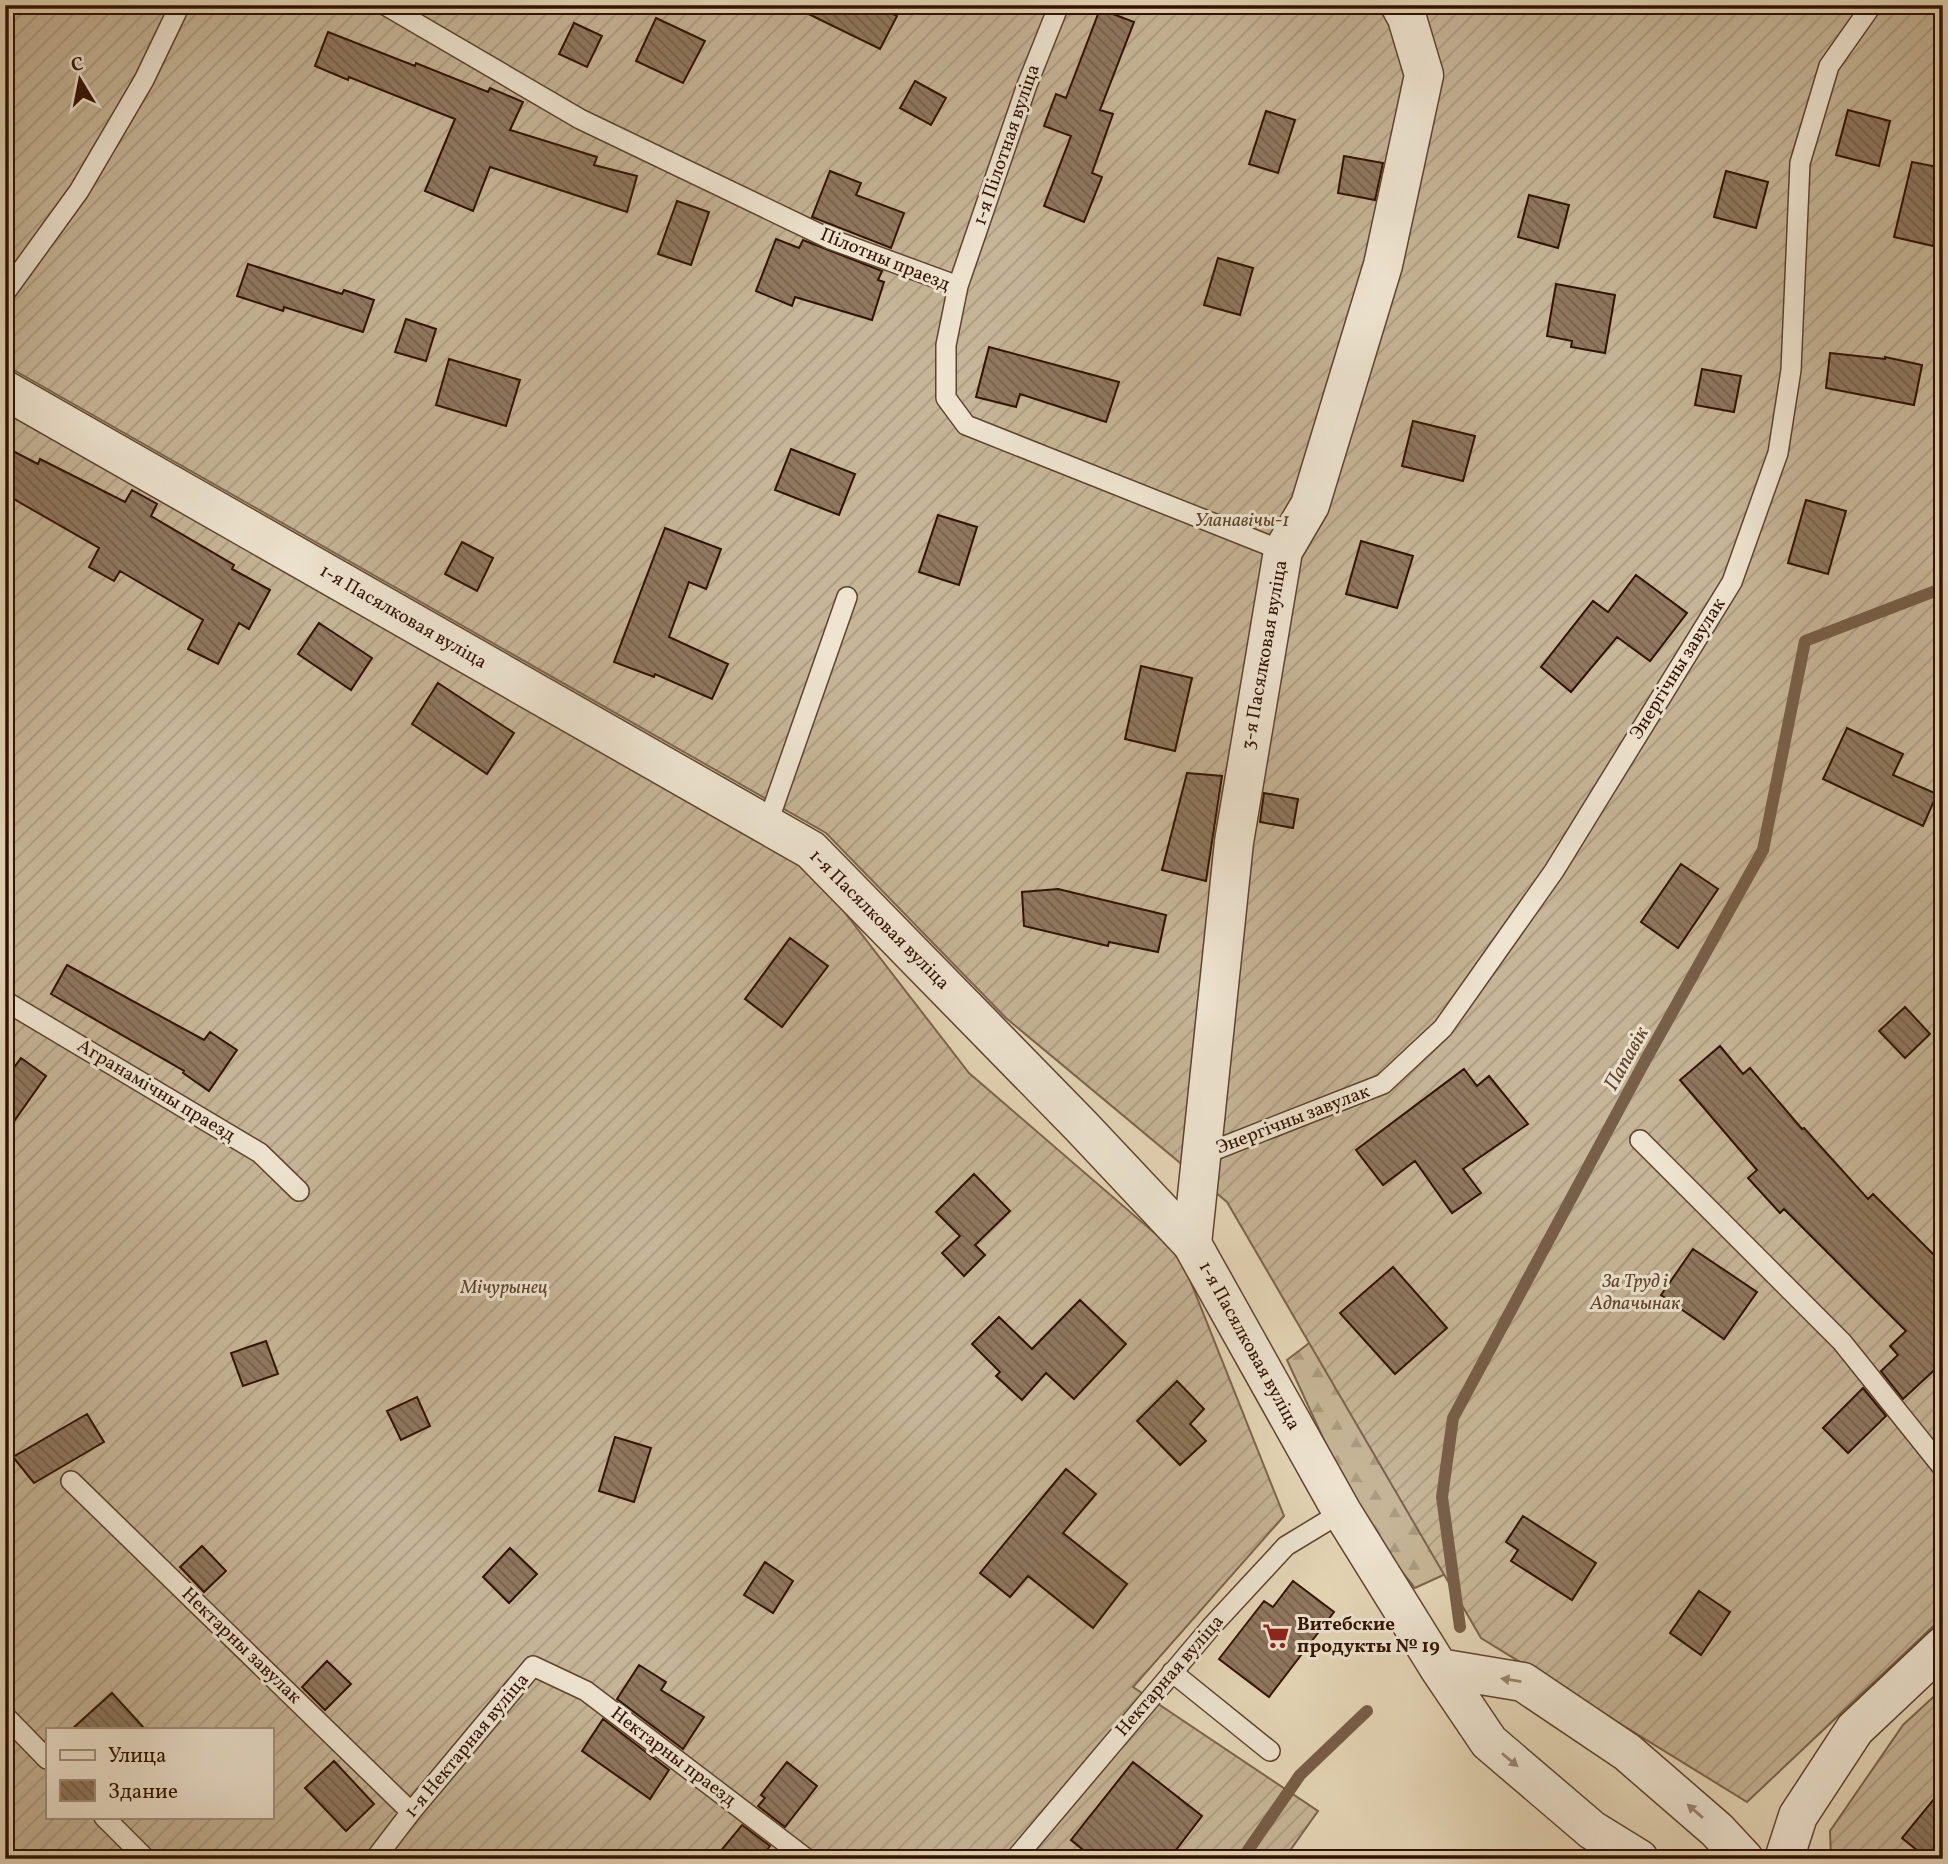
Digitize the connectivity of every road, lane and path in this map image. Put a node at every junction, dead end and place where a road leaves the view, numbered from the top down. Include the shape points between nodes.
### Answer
1 (180, 5) edge
2 (384, 5) edge
3 (1059, 5) edge
4 (1400, 5) edge
5 (1872, 5) edge
6 (958, 286) junction
7 (5, 293) edge
8 (5, 390) edge
9 (1283, 551) junction
10 (847, 597) dead end
11 (767, 825) junction
12 (5, 1001) edge
13 (1640, 1140) dead end
14 (1202, 1155) junction
15 (299, 1191) dead end
16 (1192, 1244) junction
17 (1943, 1468) edge
18 (71, 1481) dead end
19 (1342, 1512) junction
20 (1943, 1646) edge
21 (533, 1666) joint
22 (1439, 1668) junction
23 (1171, 1672) junction
24 (5, 1716) edge
25 (1270, 1751) dead end
26 (46, 1758) edge
27 (411, 1812) junction
28 (105, 1818) edge
29 (146, 1859) edge
30 (375, 1859) edge
31 (807, 1859) edge
32 (1015, 1859) edge
33 (1639, 1859) edge
34 (1744, 1859) edge
35 (1784, 1859) edge

1 - 7 lane via 144,80 79,191
2 - 6 lane, Пілотны праезд via 580,119 830,239
3 - 6 lane, 1-я Пілотная вуліца
4 - 9 street, 3-я Пасялковая вуліца via 1424,75 1383,265 1310,505
5 - 14 lane, Энергічны завулак via 1829,66 1800,163 1790,370 1778,453 1732,582 1554,871 1443,1028 1383,1084
6 - 9 lane, Пілотны праезд via 946,345 946,398 966,425
8 - 11 street, 1-я Пасялковая вуліца
9 - 14 street, 3-я Пасялковая вуліца via 1234,842
10 - 11 lane
11 - 16 street, 1-я Пасялковая вуліца via 811,850
12 - 15 lane, Агранамічны праезд via 260,1153
13 - 17 lane via 1842,1342
14 - 16 street, 3-я Пасялковая вуліца
16 - 19 street, 1-я Пасялковая вуліца
18 - 27 lane, Нектарны завулак
19 - 22 street, 1-я Пасялковая вуліца
19 - 23 lane, Нектарная вуліца via 1286,1546
20 - 35 street via 1855,1729 1798,1816
21 - 27 lane, 1-я Нектарная вуліца
21 - 31 lane, Нектарны праезд via 586,1691
22 -> 33 street, 1-я Пасялковая вуліца via 1489,1742 1592,1830
34 -> 22 street via 1627,1752 1523,1682
23 - 25 lane
23 - 32 lane, Нектарная вуліца
24 - 26 lane
27 - 30 lane, 1-я Нектарная вуліца
28 - 29 lane

